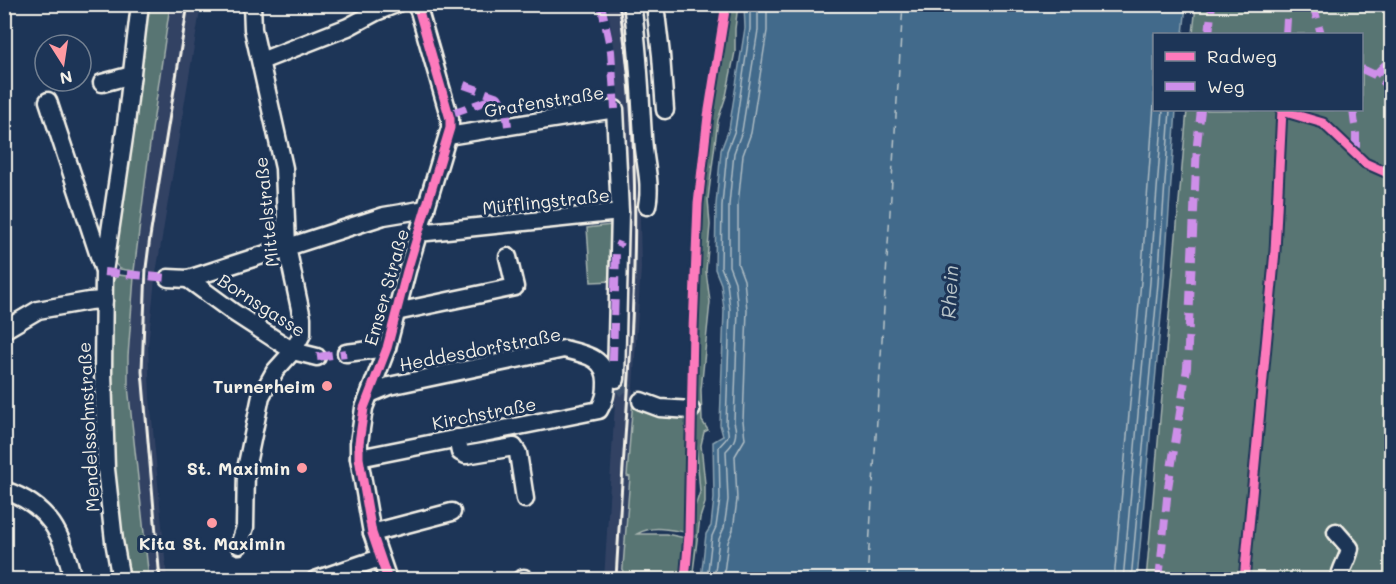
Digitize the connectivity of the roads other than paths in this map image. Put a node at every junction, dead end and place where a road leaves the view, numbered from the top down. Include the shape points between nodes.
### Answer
1 (140, 4) edge
2 (252, 4) edge
3 (396, 4) edge
4 (415, 4) edge
5 (632, 4) edge
6 (655, 4) edge
7 (261, 61) junction
8 (132, 75) junction
9 (102, 83) dead end
10 (48, 101) dead end
11 (665, 110) dead end
12 (448, 136) junction
13 (647, 206) dead end
14 (426, 209) junction
15 (620, 212) junction
16 (418, 233) junction
17 (287, 247) junction
18 (508, 257) dead end
19 (104, 272) junction
20 (168, 278) dead end
21 (188, 279) junction
22 (104, 300) junction
23 (396, 312) junction
24 (4, 330) edge
25 (387, 348) junction
26 (293, 351) junction
27 (346, 353) dead end
28 (318, 357) dead end
29 (616, 379) dead end
30 (606, 393) joint
31 (370, 394) junction
32 (641, 401) tunnel mouth
33 (691, 410) dead end
34 (457, 438) junction
35 (358, 458) junction
36 (4, 490) edge
37 (525, 499) dead end
38 (452, 512) dead end
39 (1336, 532) dead end
40 (372, 533) junction
41 (239, 545) dead end
42 (380, 558) junction
43 (73, 579) edge
44 (121, 579) edge
45 (315, 579) edge
46 (388, 579) edge
47 (1339, 579) edge

1 - 8 street, Mendelssohnstraße
2 - 7 street, Mittelstraße
3 - 7 street
4 - 12 street, Emser Straße via 450,119
5 - 13 street via 649,183
6 - 11 street
7 - 17 street, Mittelstraße via 284,168
8 - 9 street
8 - 19 street, Mendelssohnstraße
10 - 19 street, Mendelssohnstraße
12 - 14 street, Emser Straße
12 - 15 street, Grafenstraße via 615,109
14 - 16 street, Emser Straße
14 - 17 street via 384,216
15 - 16 street, Müfflingstraße
15 - 29 street, Müfflingstraße
16 - 23 street, Emser Straße
17 - 21 street
17 - 26 street, Mittelstraße via 302,318 302,334
18 - 23 street via 515,287
19 - 22 street, Mendelssohnstraße
20 - 21 street
21 - 26 street, Bornsgasse
22 - 24 street via 38,310
22 - 44 street, Mendelssohnstraße via 106,469
23 - 25 street, Emser Straße
25 - 27 street
25 - 31 street, Emser Straße
26 - 28 street, Bornsgasse
26 - 41 street, Mittelstraße via 275,371 261,396 246,469 245,527
30 - 31 street, Heddesdorfstraße via 606,374 598,360 564,349 389,386
30 - 34 street, Kirchstraße via 599,410
31 - 35 street, Emser Straße via 364,408
32 - 33 street via 660,408
34 - 35 street, Kirchstraße
34 - 37 street via 460,452 466,455 514,447
35 - 40 street, Emser Straße
36 - 43 street via 21,496 52,521 68,555
38 - 40 street
39 - 47 street via 1350,548
40 - 42 street, Emser Straße
42 - 45 street
42 - 46 street, Emser Straße

